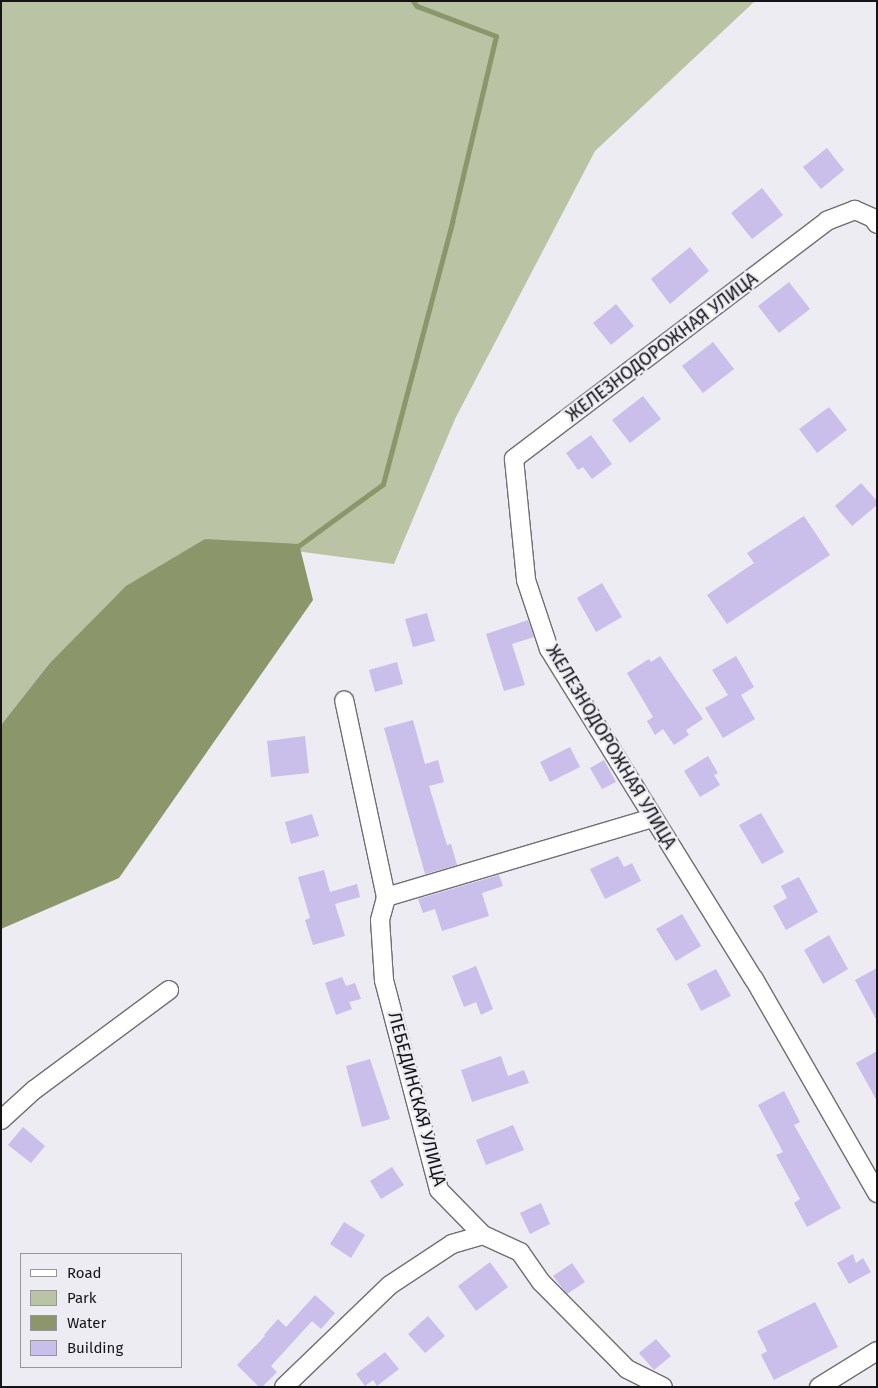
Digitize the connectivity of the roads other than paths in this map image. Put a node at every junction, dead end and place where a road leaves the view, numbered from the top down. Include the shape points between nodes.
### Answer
1 (877, 224) edge
2 (344, 700) dead end
3 (654, 818) junction
4 (386, 897) junction
5 (169, 990) dead end
6 (1, 1120) edge
7 (877, 1193) edge
8 (483, 1235) junction
9 (877, 1351) edge
10 (284, 1387) edge
11 (663, 1387) edge
12 (819, 1387) edge

1 - 3 street, ЖЕЛЕЗНОДОРОЖНАЯ УЛИЦА via 873,218 855,210 827,220 514,459 526,580 549,649
2 - 4 street, ЛЕБЕДИНСКАЯ УЛИЦА
3 - 4 street
3 - 7 street, ЖЕЛЕЗНОДОРОЖНАЯ УЛИЦА via 754,979
4 - 8 street, ЛЕБЕДИНСКАЯ УЛИЦА via 380,920 384,980 440,1190
5 - 6 street via 34,1090
8 - 10 street via 452,1244 390,1284
8 - 11 street via 520,1252 541,1282 628,1369
9 - 12 street

